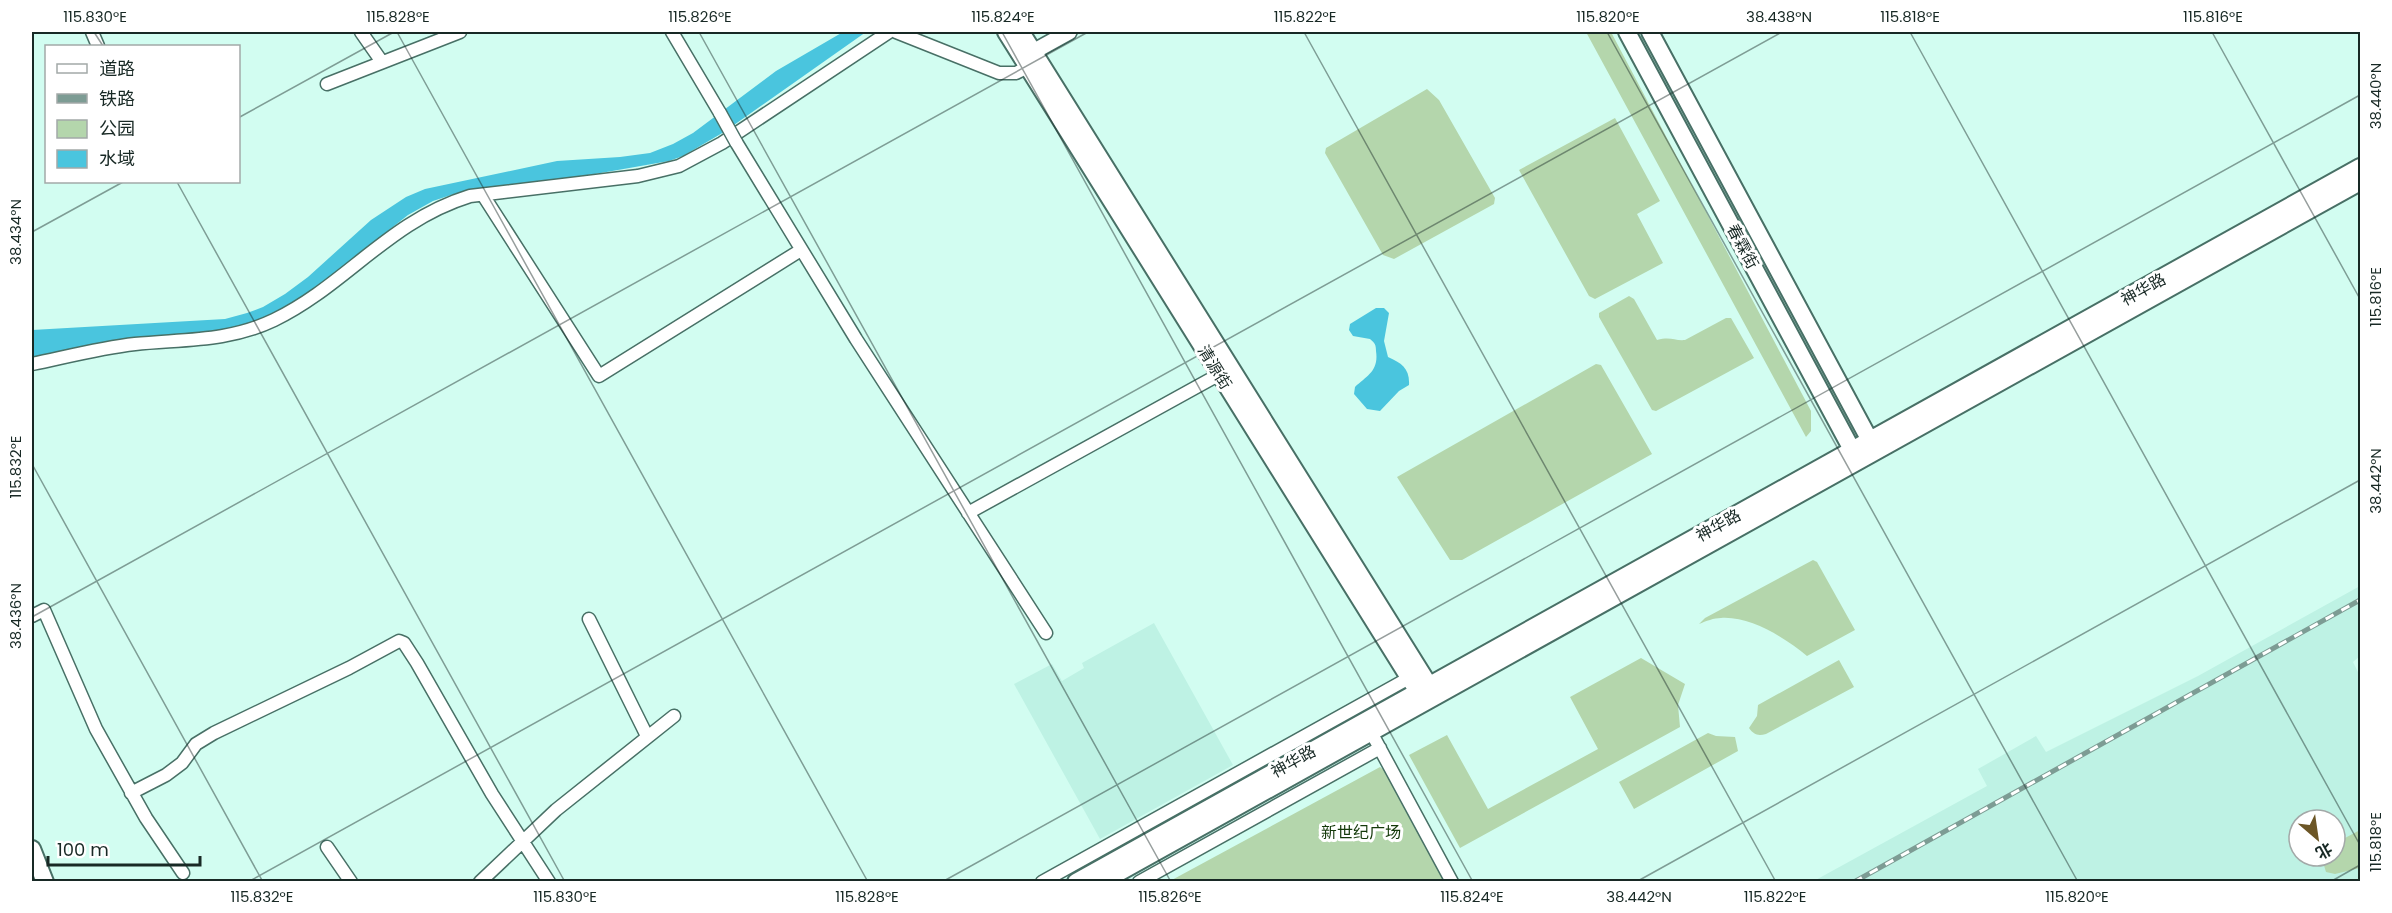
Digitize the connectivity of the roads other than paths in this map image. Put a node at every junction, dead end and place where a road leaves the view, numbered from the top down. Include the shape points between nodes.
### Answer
1 (361, 32) edge
2 (460, 32) edge
3 (672, 32) edge
4 (889, 32) edge
5 (896, 32) edge
6 (1069, 32) edge
7 (1628, 32) edge
8 (1650, 32) edge
9 (1017, 33) edge
10 (1028, 59) junction
11 (382, 62) junction
12 (327, 84) dead end
13 (2361, 168) edge
14 (2361, 182) edge
15 (483, 195) junction
16 (801, 250) junction
17 (32, 364) edge
18 (1220, 374) junction
19 (1873, 446) junction
20 (1856, 456) junction
21 (968, 513) junction
22 (32, 616) edge
23 (589, 619) dead end
24 (1046, 633) dead end
25 (1423, 691) junction
26 (674, 716) dead end
27 (1371, 732) junction
28 (646, 736) junction
29 (1380, 748) junction
30 (131, 793) junction
31 (522, 842) junction
32 (327, 847) dead end
33 (32, 849) edge
34 (183, 873) dead end
35 (45, 882) edge
36 (351, 882) edge
37 (480, 882) edge
38 (549, 882) edge
39 (1042, 882) edge
40 (1076, 882) edge
41 (1102, 882) edge
42 (1138, 882) edge
43 (1452, 882) edge

1 - 11 street
2 - 11 street
3 - 16 street, bridge
4 - 15 street via 722,143 680,166 638,176
5 - 10 street via 999,73 1016,73
6 - 10 street
7 - 20 main road, 春霖街
8 - 19 main road, 春霖街
9 - 10 main road, 清源街
10 - 18 main road, 清源街
10 - 25 main road, 清源街
11 - 12 street
13 - 19 main road, 神华路
14 - 19 main road, 神华路
15 - 16 street via 599,376
15 - 17 street via 451,202 422,215 300,305 257,328 237,335 134,344
16 - 21 street
18 - 21 street
18 - 25 main road, 清源街
19 - 20 main road, 神华路
20 - 25 main road, 神华路
21 - 24 street
22 - 30 street via 44,610 96,729
23 - 28 street
25 - 27 main road, 神华路
25 - 39 street
25 - 40 main road, 神华路
26 - 28 street
27 - 29 street
27 - 41 main road, 神华路
28 - 31 street
29 - 42 street
29 - 43 street
30 - 31 street via 166,775 182,763 196,744 214,733 399,641 417,663
30 - 34 street
31 - 37 street
31 - 38 street
32 - 36 street
33 - 35 main road

